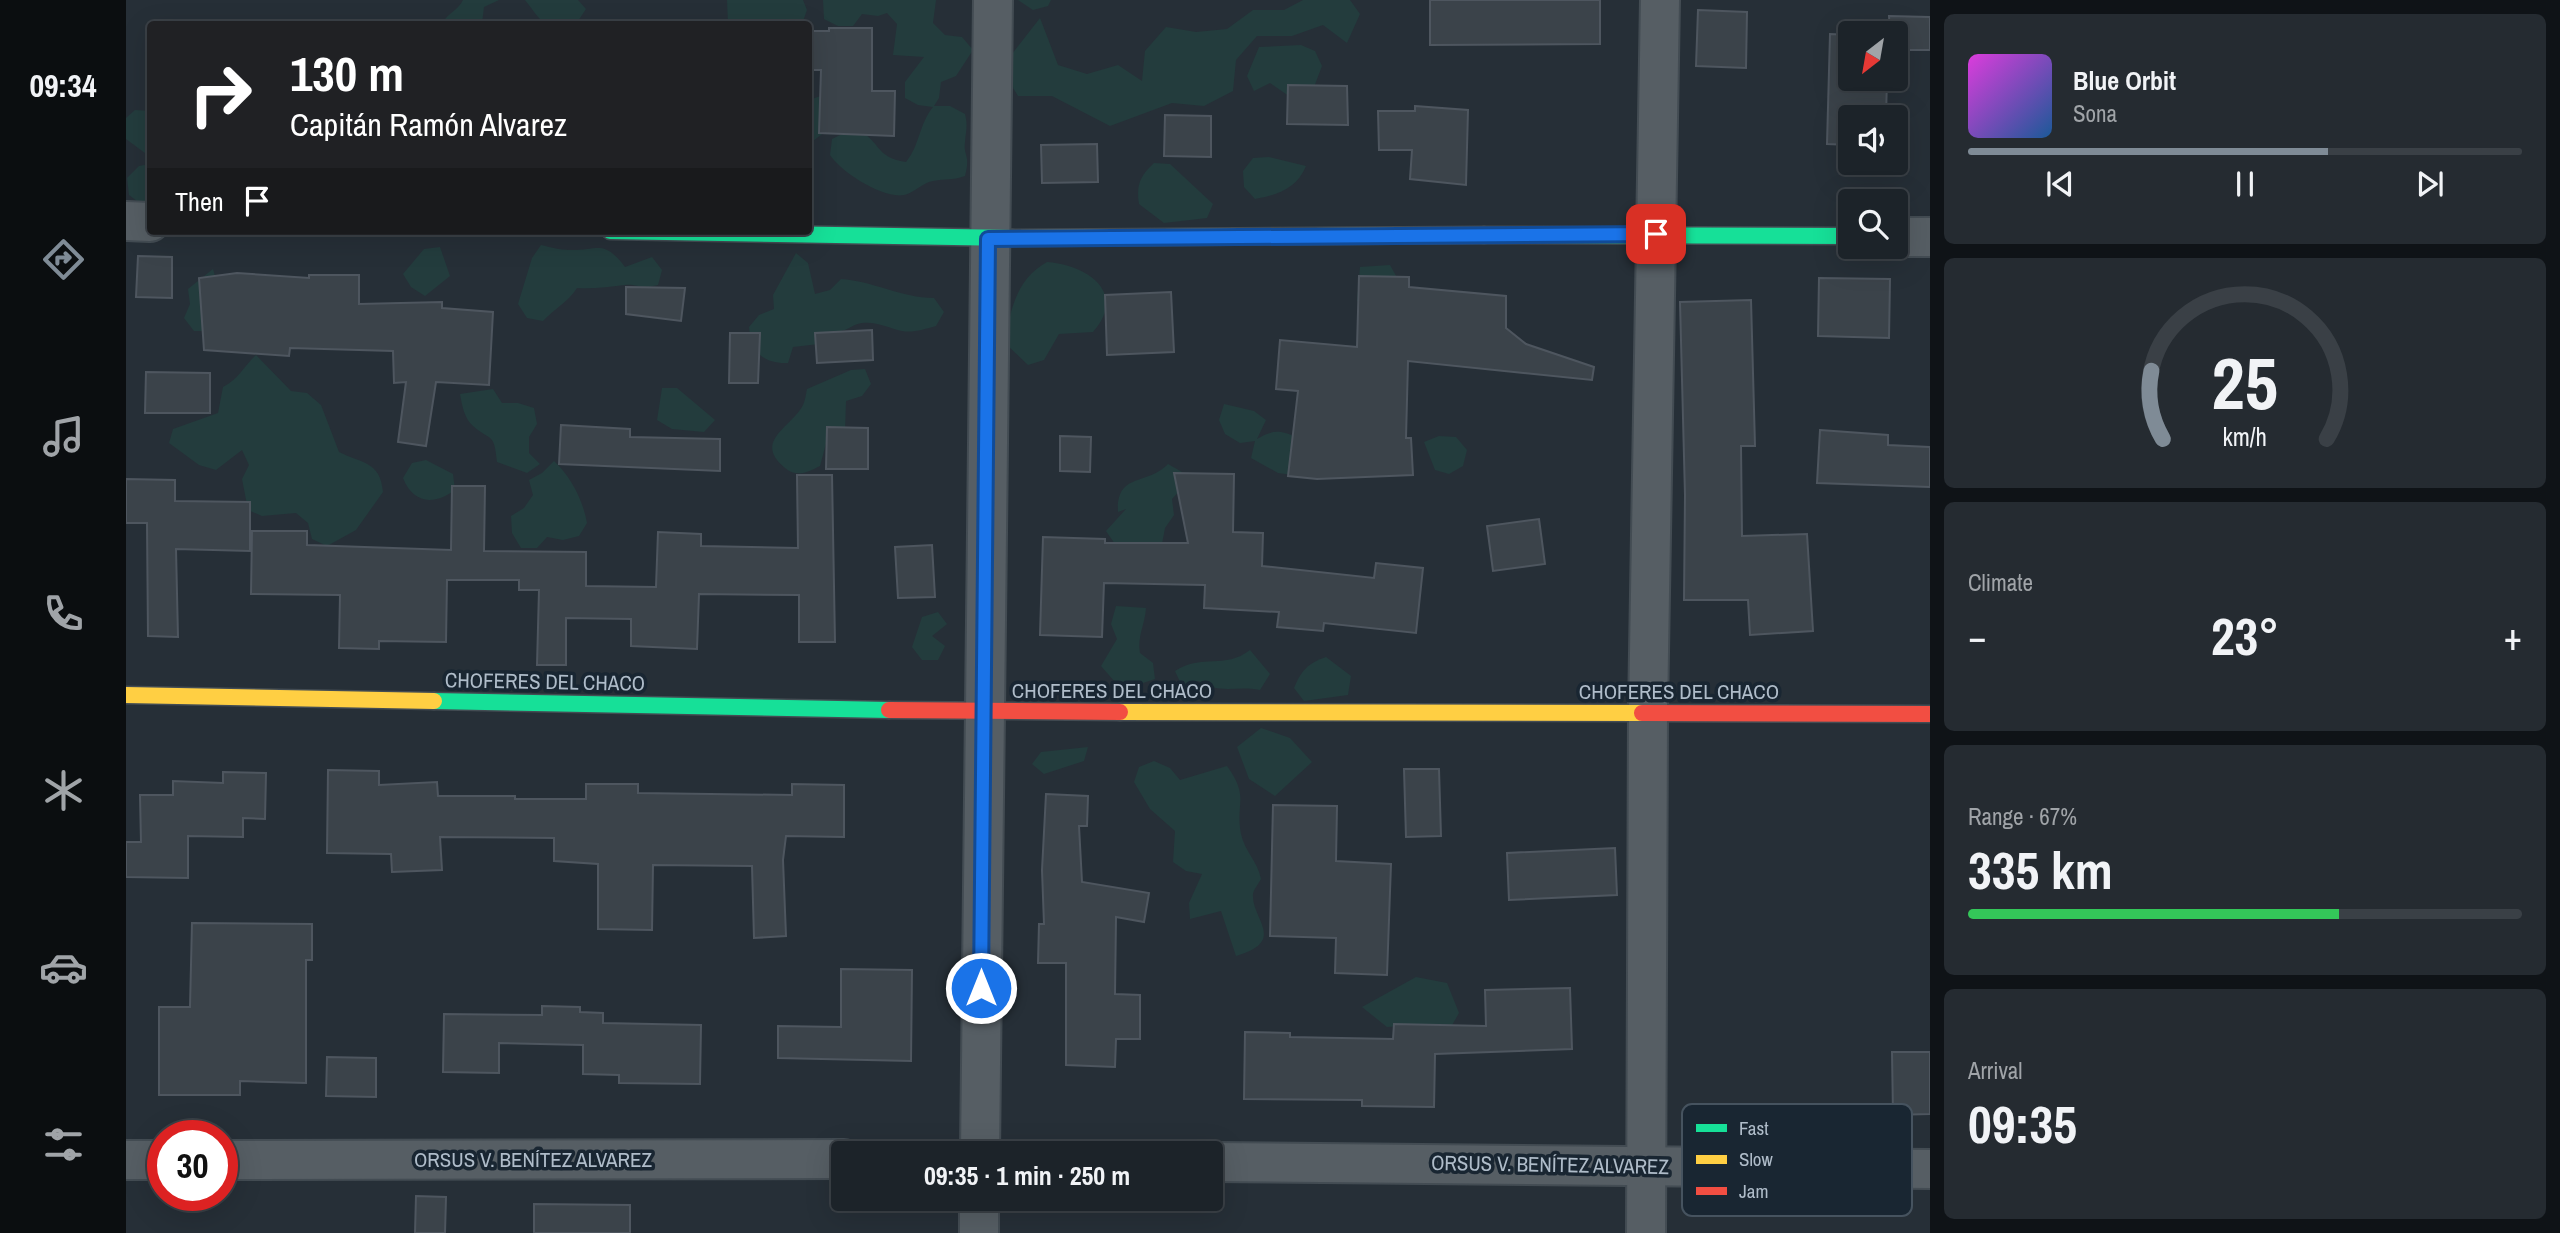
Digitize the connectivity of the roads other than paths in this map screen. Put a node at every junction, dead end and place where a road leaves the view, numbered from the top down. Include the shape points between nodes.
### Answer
1 (993, 0) edge
2 (1660, 0) edge
3 (126, 221) edge
4 (147, 222) edge
5 (1656, 234) junction
6 (799, 235) edge
7 (1838, 236) edge
8 (1908, 237) edge
9 (1930, 237) edge
10 (988, 239) junction
11 (126, 695) edge
12 (983, 712) junction
13 (1648, 712) junction
14 (1930, 713) edge
15 (980, 1141) edge
16 (831, 1159) edge
17 (126, 1160) edge
18 (147, 1160) edge
19 (238, 1160) edge
20 (1223, 1161) edge
21 (1647, 1166) junction
22 (1682, 1166) edge
23 (1912, 1169) edge
24 (1930, 1169) edge
25 (979, 1211) edge
26 (979, 1233) edge
27 (1646, 1233) edge

1 - 10 street
2 - 5 street
3 - 4 street
5 - 7 street
5 - 10 street
5 - 13 street
6 - 10 street
8 - 9 street
10 - 12 street
11 - 12 street, CHOFERES DEL CHACO
12 - 13 street, CHOFERES DEL CHACO
12 - 15 street
13 - 14 street, CHOFERES DEL CHACO
13 - 21 street
16 - 19 street, ORSUS V. BENÍTEZ ALVAREZ
17 - 18 street
20 - 21 street, ORSUS V. BENÍTEZ ALVAREZ
21 - 22 street, ORSUS V. BENÍTEZ ALVAREZ
21 - 27 street
23 - 24 street, ORSUS V. BENÍTEZ ALVAREZ
25 - 26 street

